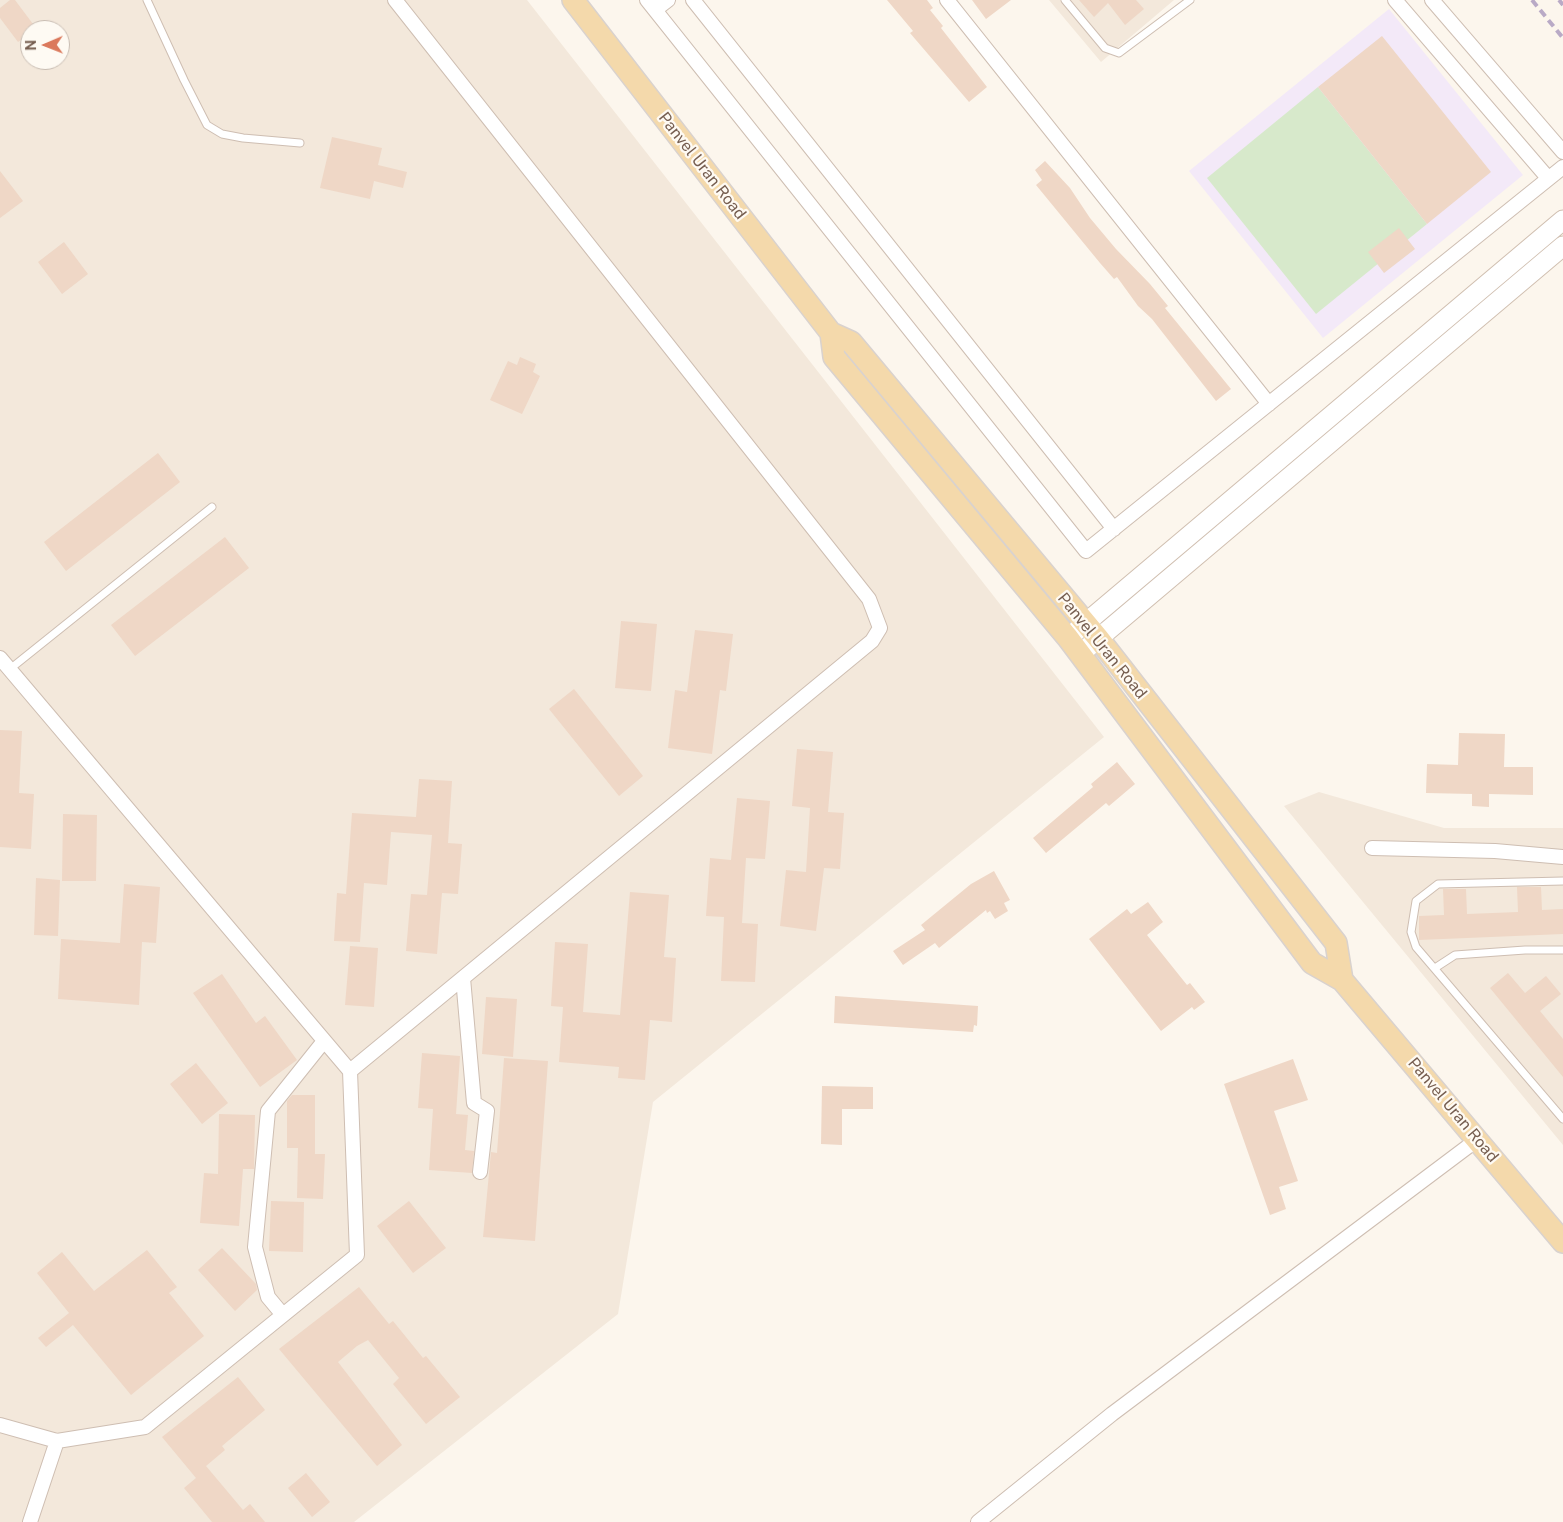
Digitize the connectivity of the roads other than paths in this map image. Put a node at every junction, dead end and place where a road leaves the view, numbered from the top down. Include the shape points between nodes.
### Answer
1 (147, 0) edge
2 (395, 0) edge
3 (572, 0) edge
4 (668, 0) edge
5 (693, 0) edge
6 (947, 0) edge
7 (1065, 0) edge
8 (1190, 0) edge
9 (1395, 0) edge
10 (1432, 0) edge
11 (651, 5) edge
12 (300, 143) dead end
13 (1563, 152) edge
14 (1563, 167) edge
15 (1548, 178) junction
16 (1563, 220) edge
17 (1563, 246) edge
18 (831, 333) junction
19 (1269, 404) junction
20 (212, 507) dead end
21 (1114, 529) junction
22 (1091, 631) junction
23 (1074, 646) junction
24 (0, 658) edge
25 (10, 669) junction
26 (1372, 848) dead end
27 (1563, 857) edge
28 (1563, 881) edge
29 (1563, 950) edge
30 (1435, 968) junction
31 (463, 978) junction
32 (1342, 980) junction
33 (324, 1041) junction
34 (350, 1072) junction
35 (1563, 1119) edge
36 (1478, 1139) junction
37 (480, 1172) dead end
38 (1563, 1242) edge
39 (283, 1315) junction
40 (0, 1425) edge
41 (57, 1441) junction
42 (30, 1522) edge
43 (978, 1522) edge

1 - 12 lane via 207,125 222,134
2 - 31 street via 869,599 880,628 872,641
3 - 18 main road, Panvel Uran Road
4 - 11 street
5 - 21 street
6 - 19 street
7 - 8 lane via 1105,48 1119,53
9 - 15 street
10 - 13 street
11 - 21 street via 1086,551
14 - 15 street
15 - 19 street
16 - 22 main road via 1323,422
17 - 22 main road via 1336,437
18 - 22 main road, Panvel Uran Road via 851,342
18 - 23 main road, Panvel Uran Road via 834,357
19 - 21 street
20 - 25 lane
22 - 23 main road
22 - 32 main road, Panvel Uran Road via 1336,943
23 - 32 main road, Panvel Uran Road via 1312,963
24 - 25 street
25 - 33 street
26 - 27 street via 1495,851
28 - 30 lane via 1438,884 1427,891 1416,901 1411,932 1416,947
29 - 30 lane via 1455,955
30 - 35 lane
31 - 34 street
31 - 37 street via 474,1103 488,1111
32 - 36 main road, Panvel Uran Road
33 - 34 street
33 - 39 street via 268,1111 255,1248 268,1297
34 - 39 street via 357,1255
36 - 38 main road, Panvel Uran Road
36 - 43 street via 1112,1414
39 - 41 street via 145,1427
40 - 41 street
41 - 42 street

